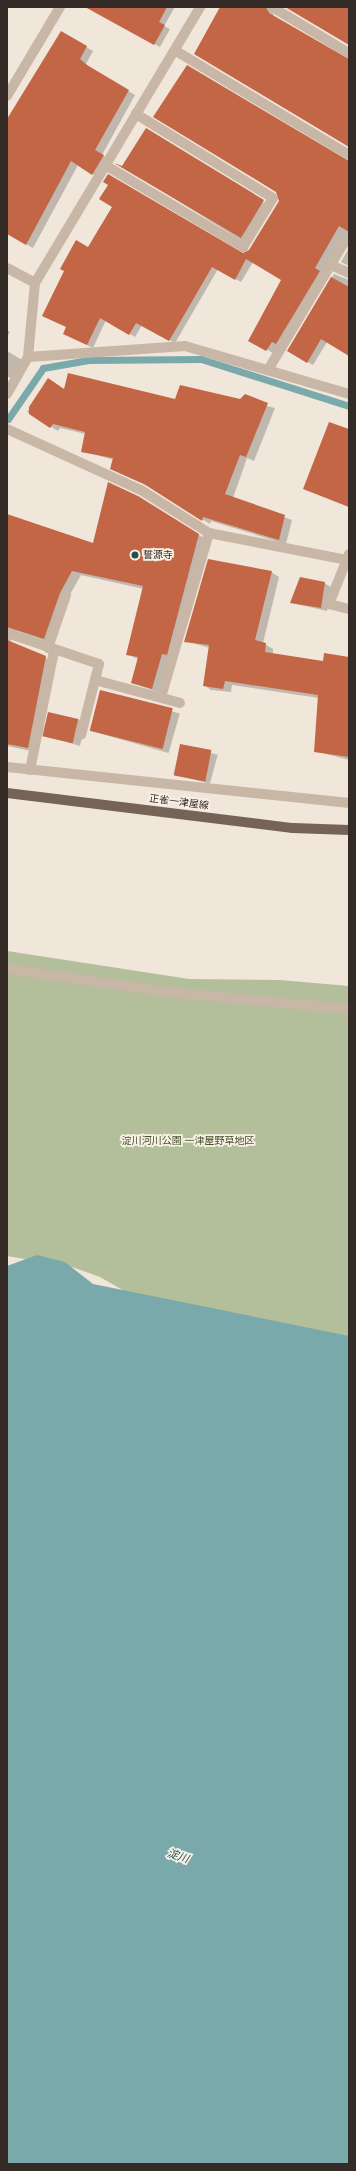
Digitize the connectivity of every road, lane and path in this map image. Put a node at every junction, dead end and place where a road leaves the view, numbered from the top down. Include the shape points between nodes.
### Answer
1 (60, 7) edge
2 (200, 7) edge
3 (272, 7) edge
4 (176, 50) junction
5 (349, 53) edge
6 (7, 96) edge
7 (136, 114) junction
8 (349, 155) edge
9 (104, 165) junction
10 (346, 240) dead end
11 (331, 265) junction
12 (7, 268) edge
13 (349, 273) edge
14 (35, 283) junction
15 (28, 357) junction
16 (268, 370) junction
17 (7, 394) edge
18 (349, 394) edge
19 (8, 432) edge
20 (209, 533) junction
21 (348, 557) edge
22 (66, 595) dead end
23 (349, 609) edge
24 (7, 633) edge
25 (51, 650) junction
26 (95, 680) junction
27 (161, 697) junction
28 (180, 703) dead end
29 (81, 735) dead end
30 (7, 767) edge
31 (30, 770) junction
32 (7, 793) edge
33 (349, 803) edge
34 (349, 830) edge
35 (7, 969) edge
36 (349, 1009) edge

1 - 6 street
2 - 4 street
3 - 5 street
4 - 7 street
4 - 8 street
7 - 9 street
7 - 9 street via 273,198 243,247
9 - 14 street
10 - 11 street
11 - 13 street
11 - 16 street
12 - 14 street
14 - 15 street
15 - 16 street via 185,346
15 - 17 street
16 - 18 street
19 - 20 street via 141,490
20 - 21 street
20 - 27 street
21 - 23 street via 329,604
22 - 25 street
24 - 25 street
25 - 26 street via 99,664
25 - 31 street
26 - 27 street
26 - 29 street
27 - 28 street
30 - 31 street
31 - 33 street
32 - 34 main road, 正雀一津屋線 via 293,828
35 - 36 street via 176,993

